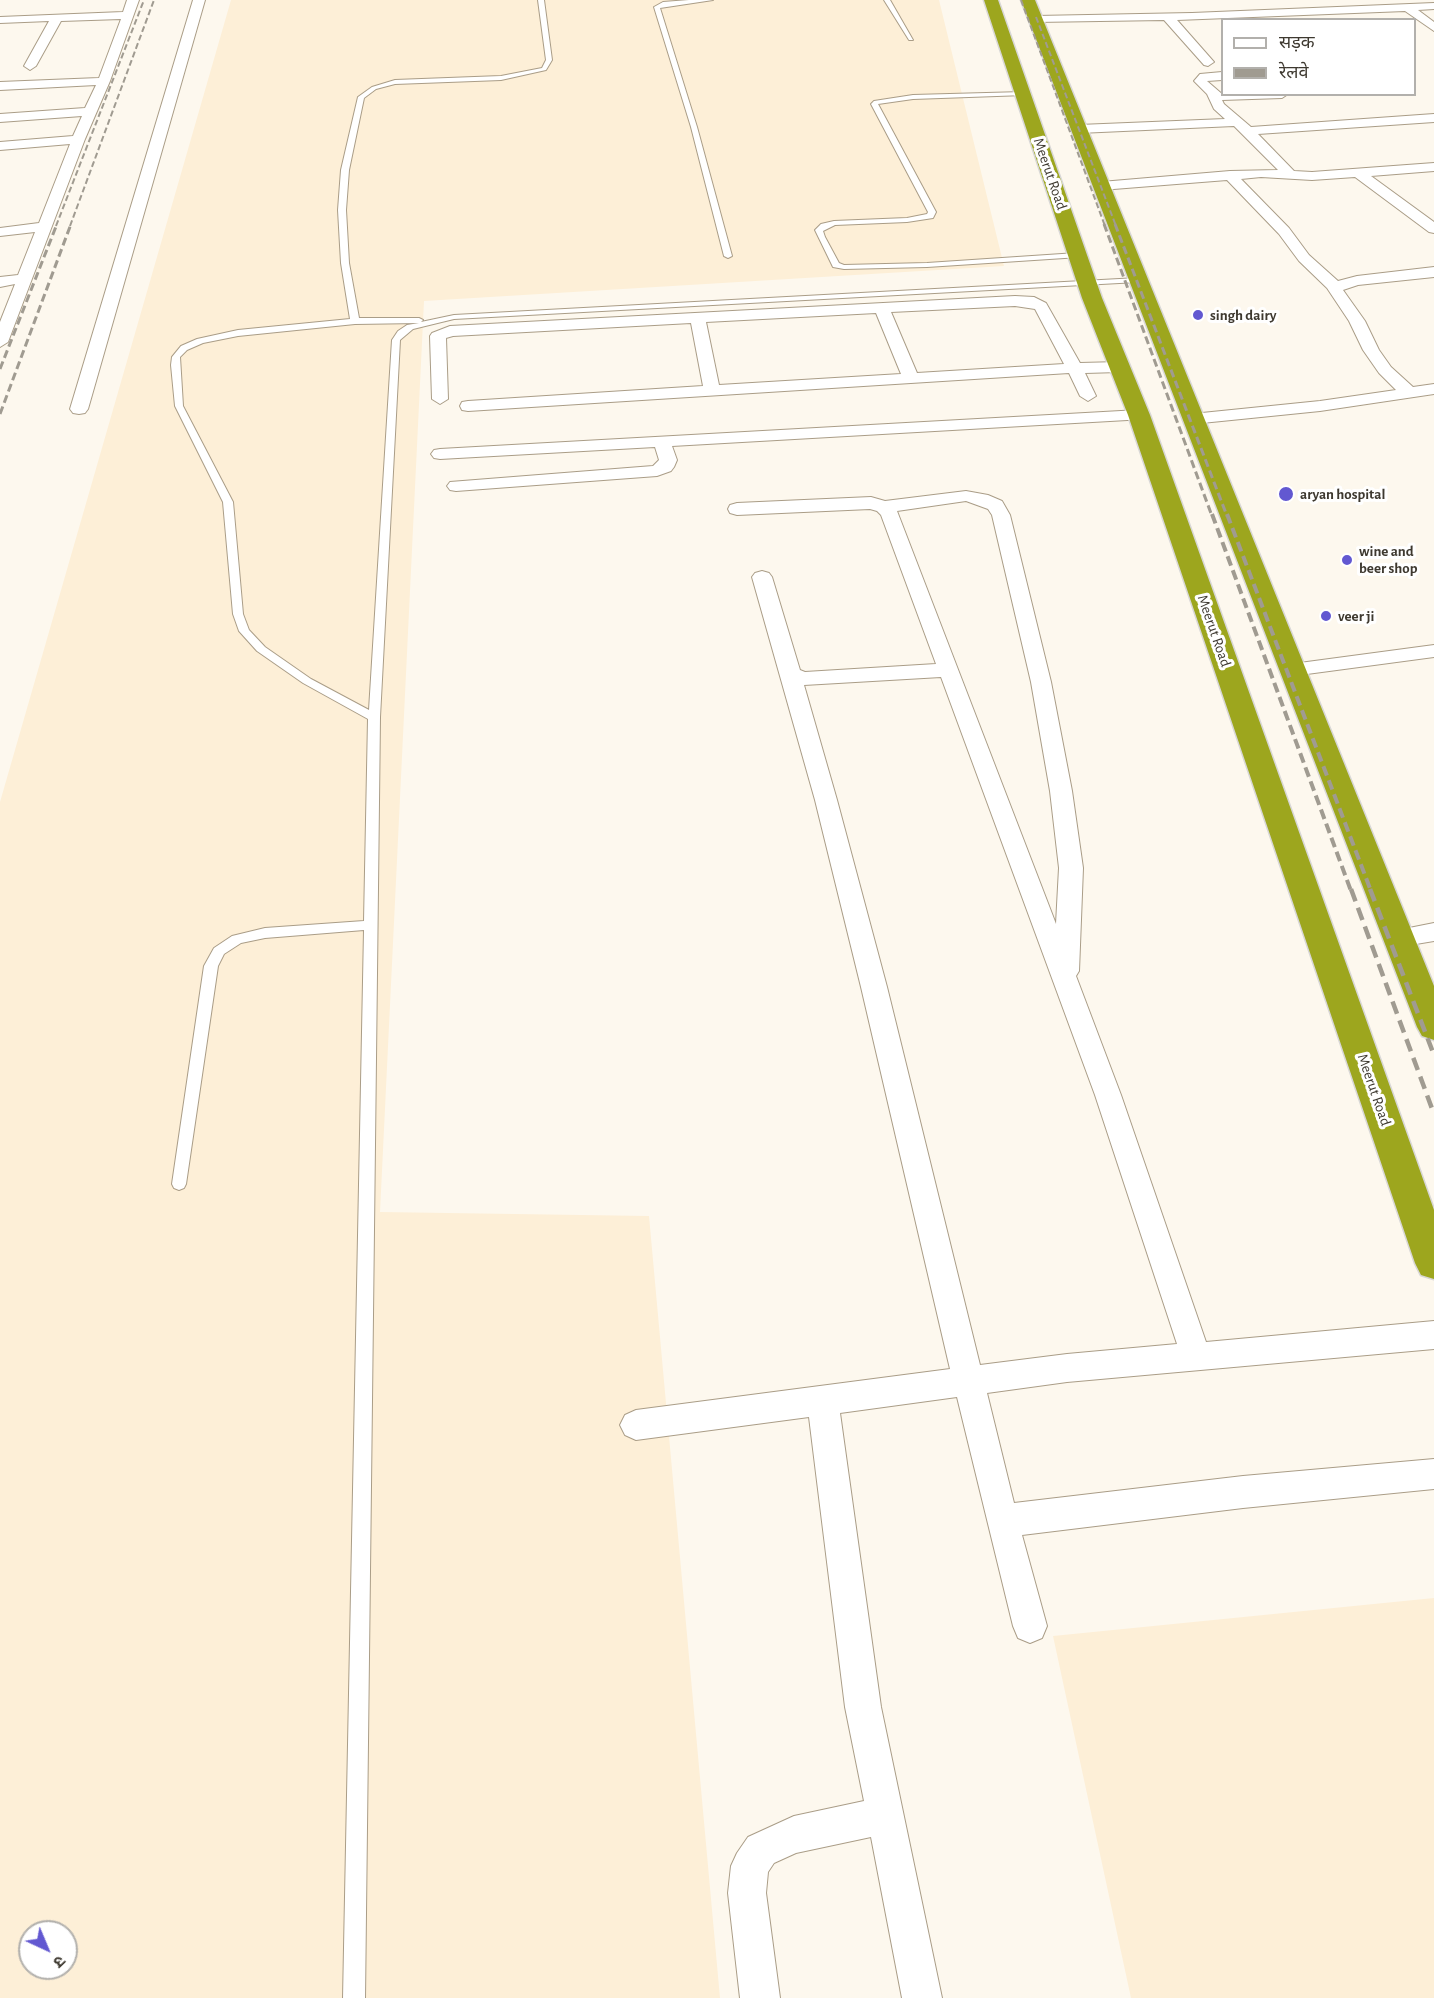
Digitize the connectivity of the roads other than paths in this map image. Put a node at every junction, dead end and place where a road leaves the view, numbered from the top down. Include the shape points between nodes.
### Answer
1 (133, 0) edge
2 (198, 0) edge
3 (541, 0) edge
4 (710, 0) edge
5 (887, 0) edge
6 (991, 0) edge
7 (1338, 0) edge
8 (1430, 4) edge
9 (1407, 7) junction
10 (1348, 9) junction
11 (1032, 10) edge
12 (1328, 10) junction
13 (128, 15) junction
14 (1168, 16) junction
15 (1231, 17) edge
16 (57, 18) junction
17 (1338, 18) edge
18 (8, 19) edge
19 (1434, 28) edge
20 (911, 39) dead end
21 (1208, 62) dead end
22 (30, 66) dead end
23 (1221, 76) edge
24 (104, 81) junction
25 (0, 86) edge
26 (1023, 94) junction
27 (1237, 96) edge
28 (1215, 97) junction
29 (90, 112) junction
30 (0, 118) edge
31 (1434, 118) edge
32 (1236, 122) junction
33 (1079, 129) junction
34 (1248, 131) junction
35 (78, 139) junction
36 (0, 146) edge
37 (1434, 167) edge
38 (1358, 173) junction
39 (1289, 174) junction
40 (1230, 176) junction
41 (1101, 186) junction
42 (45, 226) junction
43 (1434, 229) edge
44 (0, 232) edge
45 (1077, 255) junction
46 (728, 256) dead end
47 (1434, 272) edge
48 (25, 278) junction
49 (1138, 280) junction
50 (0, 282) edge
51 (1086, 282) junction
52 (1335, 287) junction
53 (882, 309) junction
54 (698, 319) junction
55 (433, 320) junction
56 (355, 321) junction
57 (0, 342) edge
58 (1119, 367) junction
59 (1075, 368) junction
60 (911, 378) junction
61 (1434, 388) edge
62 (712, 391) junction
63 (1408, 392) junction
64 (1088, 396) dead end
65 (440, 399) dead end
66 (468, 406) dead end
67 (79, 409) dead end
68 (1139, 415) junction
69 (1192, 419) junction
70 (662, 442) junction
71 (440, 454) dead end
72 (456, 486) dead end
73 (884, 507) junction
74 (737, 509) dead end
75 (762, 577) dead end
76 (1434, 651) edge
77 (948, 670) junction
78 (1292, 670) junction
79 (791, 673) junction
80 (374, 717) junction
81 (371, 925) junction
82 (1434, 932) edge
83 (1398, 938) junction
84 (1066, 983) junction
85 (1434, 1028) edge
86 (179, 1184) dead end
87 (1434, 1263) edge
88 (1434, 1335) edge
89 (1196, 1356) junction
90 (969, 1380) junction
91 (822, 1399) junction
92 (636, 1425) dead end
93 (1434, 1474) edge
94 (1002, 1521) junction
95 (1030, 1626) dead end
96 (885, 1815) junction
97 (354, 1998) edge
98 (760, 1998) edge
99 (922, 1998) edge

1 - 13 street
2 - 67 street
3 - 56 lane via 549,60 544,69 501,78 395,82 361,97 345,170 342,210 345,263
4 - 46 lane via 657,7
5 - 20 lane
6 - 26 highway, Meerut Road
7 - 10 street
8 - 9 street
9 - 10 street
9 - 19 street
10 - 12 street
11 - 14 street
11 - 33 highway
12 - 15 street
12 - 17 street
13 - 16 street
13 - 24 street
14 - 15 street
14 - 21 street
16 - 18 street
16 - 22 street
23 - 28 street via 1200,78
24 - 25 street
24 - 29 street
26 - 45 highway, Meerut Road
26 - 45 lane via 876,102 932,212 930,216 907,220 834,223 819,230 821,237 836,265 844,267
27 - 28 street
28 - 32 street via 1218,106
29 - 30 street
29 - 35 street
31 - 34 street
32 - 33 street
32 - 34 street
33 - 41 highway
34 - 39 street
35 - 36 street
35 - 42 street
37 - 38 street
38 - 39 street
38 - 43 street
39 - 40 street
40 - 41 street
40 - 52 street
41 - 49 highway
42 - 44 street
42 - 48 street
45 - 51 highway, Meerut Road
47 - 52 street
48 - 50 street
48 - 57 street
49 - 51 lane
49 - 69 highway
51 - 55 lane
51 - 58 highway, Meerut Road
52 - 63 street via 1371,350
53 - 54 street
53 - 59 street via 1034,302 1046,313
53 - 60 street
54 - 62 street
54 - 65 street via 443,333 438,336
55 - 56 lane
55 - 80 lane via 410,327 396,340
56 - 80 lane via 238,333 200,341 184,348 175,365 179,406 228,502 238,614 244,631 261,649 307,681
58 - 59 street
58 - 68 highway, Meerut Road
59 - 60 street
59 - 64 street
60 - 62 street
61 - 63 street
62 - 66 street
63 - 69 street
68 - 70 street
68 - 87 highway, Meerut Road
69 - 78 highway
70 - 71 street
70 - 72 street via 668,460 657,471
73 - 74 street via 872,503
73 - 77 street via 899,536
73 - 84 street via 966,496 995,506 1001,515 1041,682 1062,791 1071,868
75 - 79 street
76 - 78 street
77 - 79 street via 817,680
77 - 84 street
78 - 83 highway
79 - 90 street via 874,987
80 - 81 lane
81 - 86 lane via 265,933 237,939 219,951 211,966
81 - 97 lane
82 - 83 street
83 - 85 highway
84 - 89 street
88 - 89 street
89 - 90 street
90 - 91 street
90 - 94 street
91 - 92 street
91 - 96 street via 863,1707
93 - 94 street
94 - 95 street
96 - 98 street via 794,1835 761,1850 750,1866 747,1893
96 - 99 street

